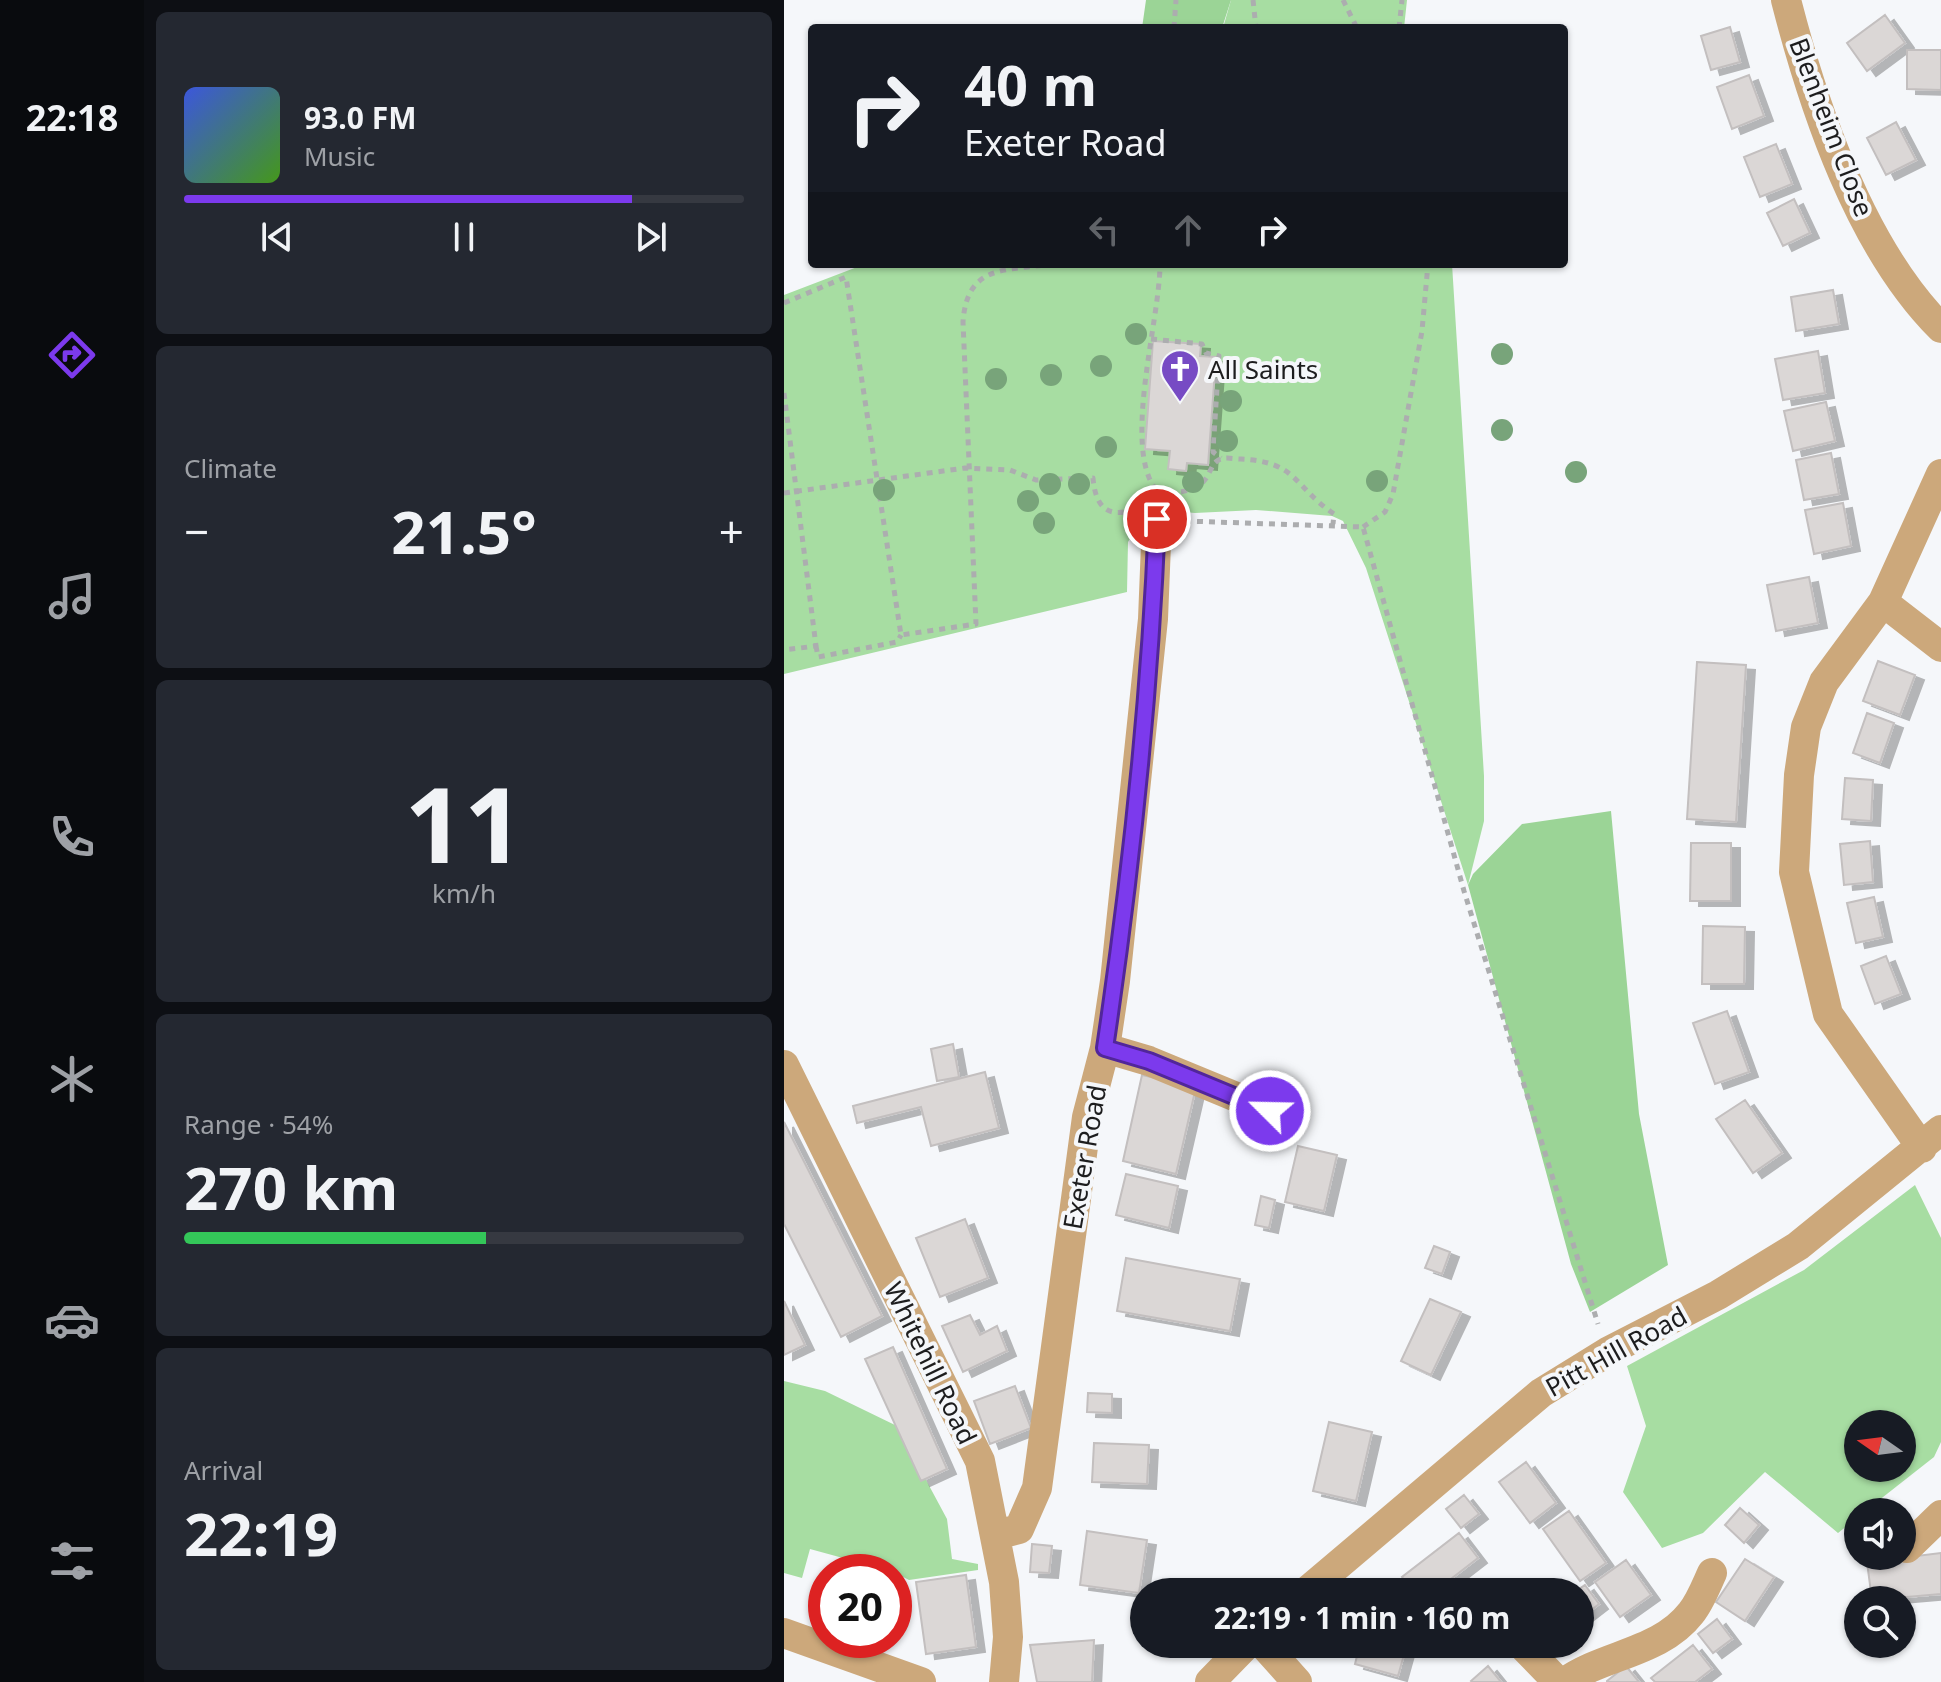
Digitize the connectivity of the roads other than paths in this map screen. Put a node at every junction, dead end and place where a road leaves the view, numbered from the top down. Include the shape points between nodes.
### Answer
1 (1786, 0) edge
2 (1941, 328) edge
3 (1941, 474) edge
4 (1152, 505) road end
5 (1883, 602) junction
6 (1941, 647) edge
7 (1105, 1048) junction
8 (784, 1065) edge
9 (1270, 1111) dead end
10 (1932, 1139) edge
11 (1941, 1515) edge
12 (996, 1535) junction
13 (1916, 1539) edge
14 (1712, 1573) dead end
15 (1323, 1578) edge
16 (784, 1633) edge
17 (1233, 1658) edge
18 (1276, 1658) edge
19 (1535, 1658) edge
20 (1576, 1674) edge
21 (921, 1682) edge
22 (1004, 1682) edge
23 (1210, 1682) edge
24 (1297, 1682) edge
25 (1558, 1682) edge

1 - 2 street, Blenheim Close via 1803,64 1849,184 1891,264
3 - 5 street
4 - 7 street, Exeter Road via 1153,619
5 - 6 street
5 - 10 street via 1824,682 1806,727 1794,872 1828,1014
7 - 9 street
7 - 12 street, Exeter Road via 1087,1117 1037,1488 1019,1529
8 - 12 street, Whitehill Road via 980,1461
10 - 15 street, Pitt Hill Road via 1798,1246 1541,1393
11 - 13 street
12 - 22 street, Whitehill Road via 1008,1637
14 - 20 street via 1692,1612 1672,1632
16 - 21 street
17 - 23 street
18 - 24 street
19 - 25 street

